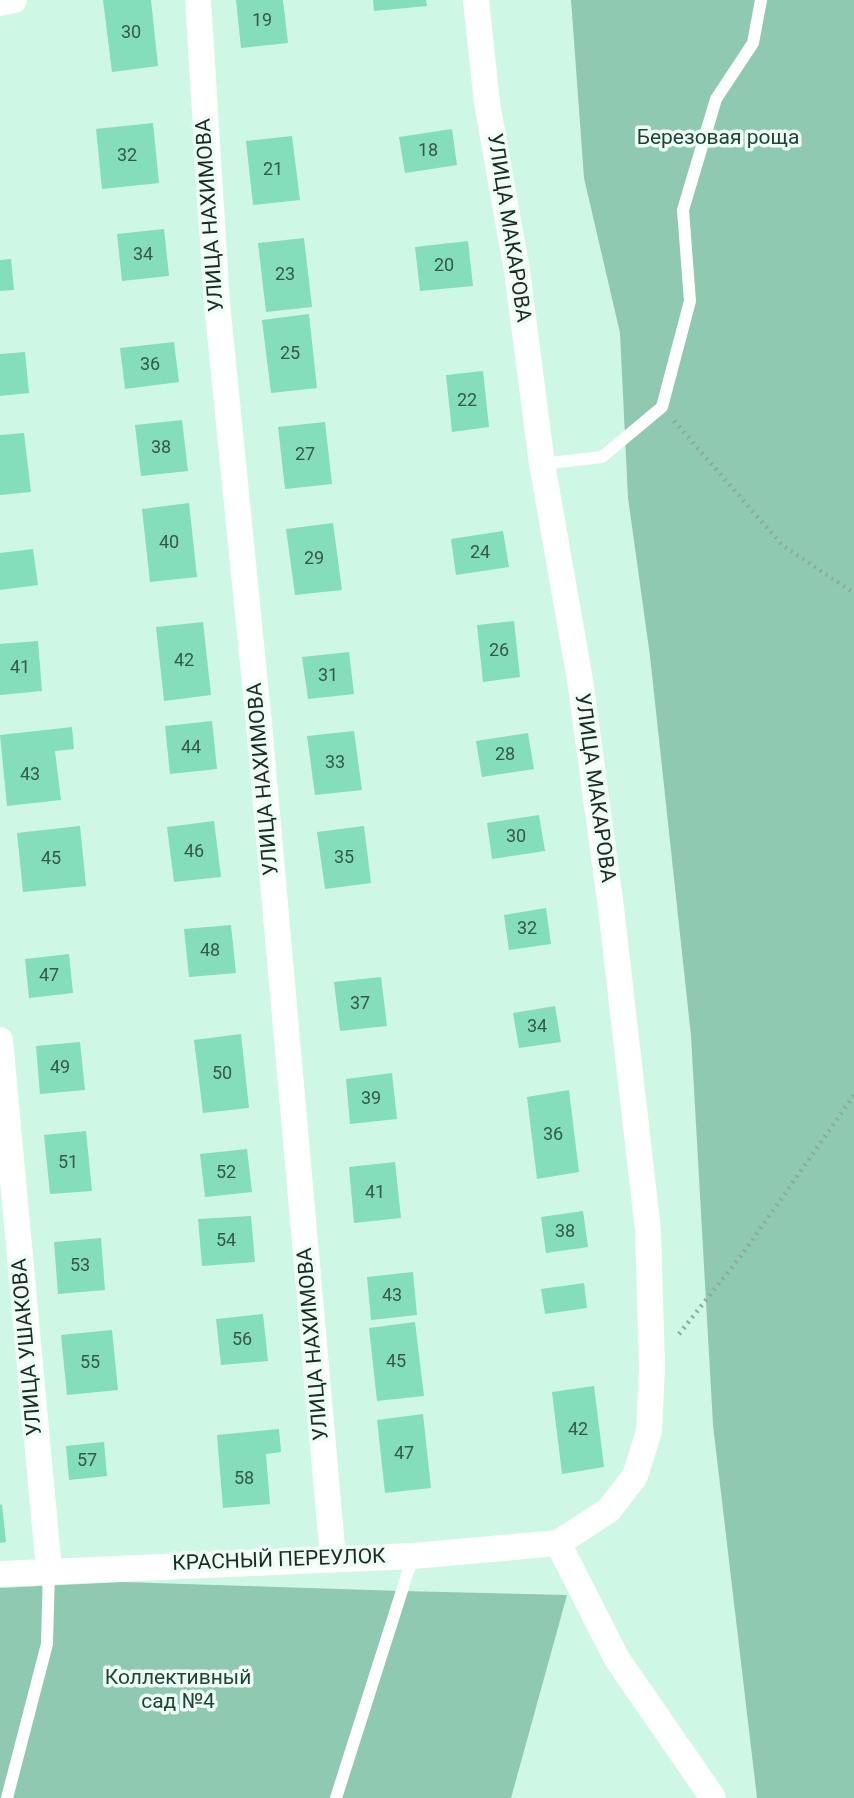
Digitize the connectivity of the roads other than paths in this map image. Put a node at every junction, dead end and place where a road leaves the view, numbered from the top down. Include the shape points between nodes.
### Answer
1 (14, 0) edge
2 (198, 0) edge
3 (476, 0) edge
4 (761, 0) edge
5 (0, 4) edge
6 (541, 464) junction
7 (0, 1040) edge
8 (558, 1544) junction
9 (412, 1556) junction
10 (333, 1558) junction
11 (49, 1570) junction
12 (0, 1574) edge
13 (7, 1798) edge
14 (336, 1798) edge
15 (713, 1798) edge

1 - 5 street
2 - 10 street, УЛИЦА НАХИМОВА via 217,303
3 - 6 street, УЛИЦА МАКАРОВА
4 - 6 lane via 753,43 716,99 683,210 690,301 663,407 603,457
6 - 8 street, УЛИЦА МАКАРОВА via 580,680 611,908 648,1230 652,1368 649,1431 635,1476 608,1510
7 - 11 street, УЛИЦА УШАКОВА
8 - 9 street, КРАСНЫЙ ПЕРЕУЛОК
8 - 15 street via 617,1659
9 - 10 street, КРАСНЫЙ ПЕРЕУЛОК
9 - 14 lane
10 - 11 street, КРАСНЫЙ ПЕРЕУЛОК
11 - 12 street, КРАСНЫЙ ПЕРЕУЛОК
11 - 13 lane via 47,1643

